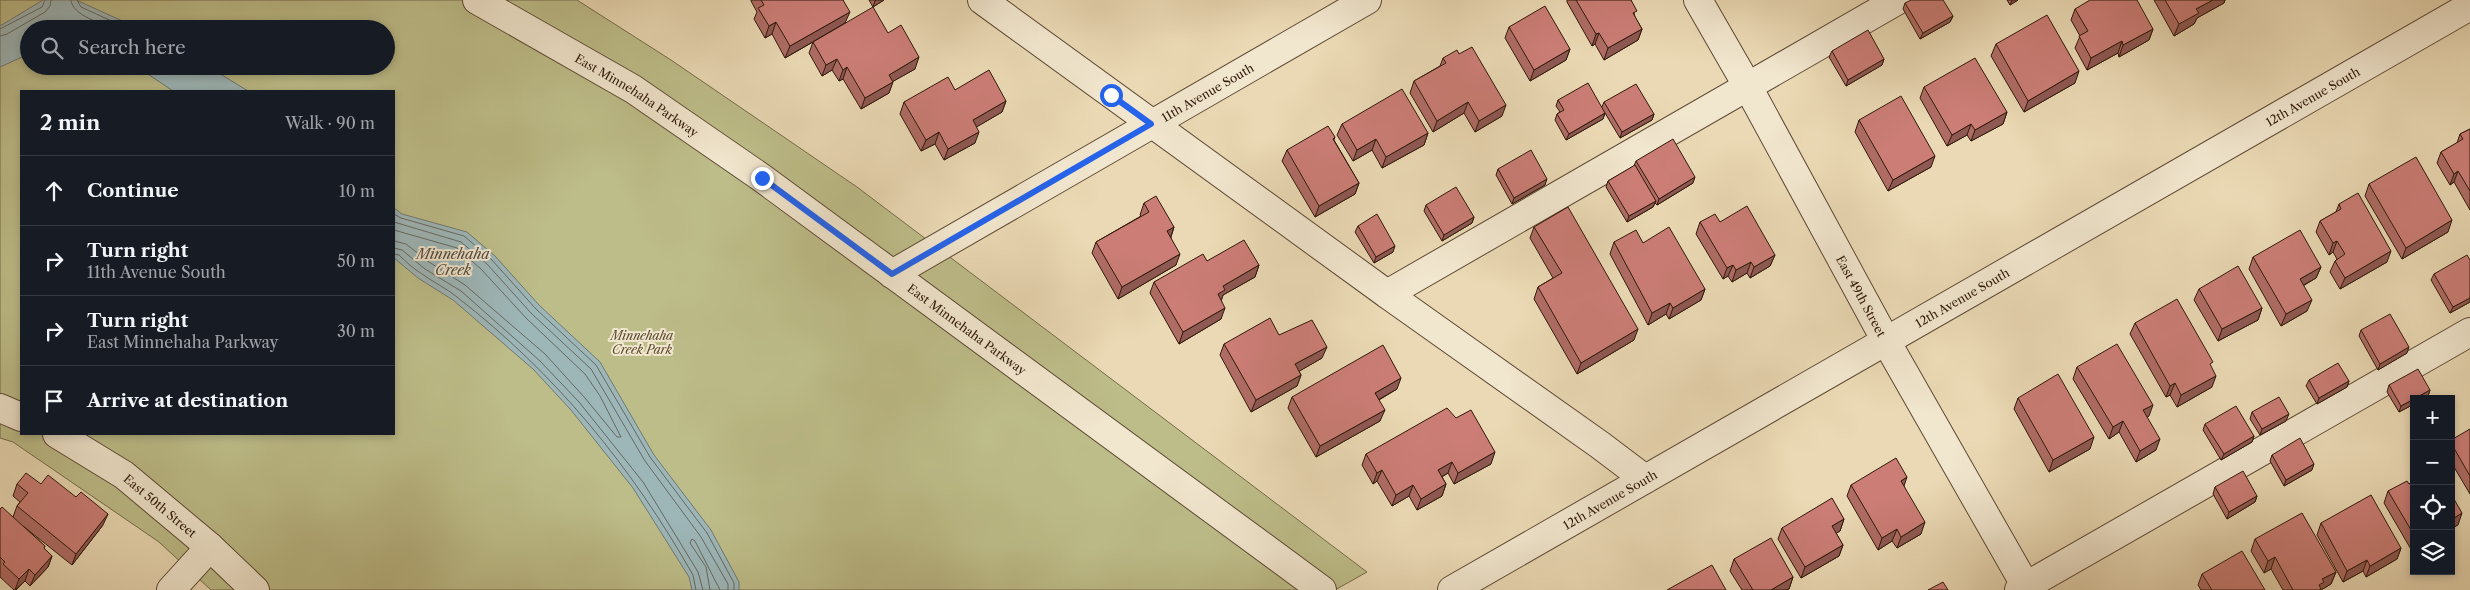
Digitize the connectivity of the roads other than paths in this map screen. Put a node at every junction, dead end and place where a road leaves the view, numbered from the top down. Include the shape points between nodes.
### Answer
1 (477, 0) edge
2 (982, 0) edge
3 (1366, 0) edge
4 (1698, 0) edge
5 (1898, 0) edge
6 (2470, 6) edge
7 (1748, 87) junction
8 (1151, 124) junction
9 (892, 274) junction
10 (1387, 294) junction
11 (2470, 332) edge
12 (1886, 341) junction
13 (0, 408) edge
14 (20, 417) edge
15 (58, 435) edge
16 (1645, 479) junction
17 (210, 547) junction
18 (2025, 589) edge
19 (171, 590) edge
20 (255, 590) edge
21 (1322, 590) edge
22 (1452, 590) edge

1 - 9 street, East Minnehaha Parkway via 633,89 762,178
2 - 8 street
3 - 8 street, 11th Avenue South
4 - 7 street, East 49th Street
5 - 7 street
6 - 12 street, 12th Avenue South
7 - 10 street
7 - 12 street, East 49th Street
8 - 9 street, 11th Avenue South
8 - 10 street
9 - 21 street, East Minnehaha Parkway
10 - 16 street
11 - 18 street
12 - 16 street, 12th Avenue South
12 - 18 street, East 49th Street
13 - 14 street
15 - 17 street, East 50th Street via 124,475
16 - 22 street, 12th Avenue South
17 - 19 street
17 - 20 street, East 50th Street

